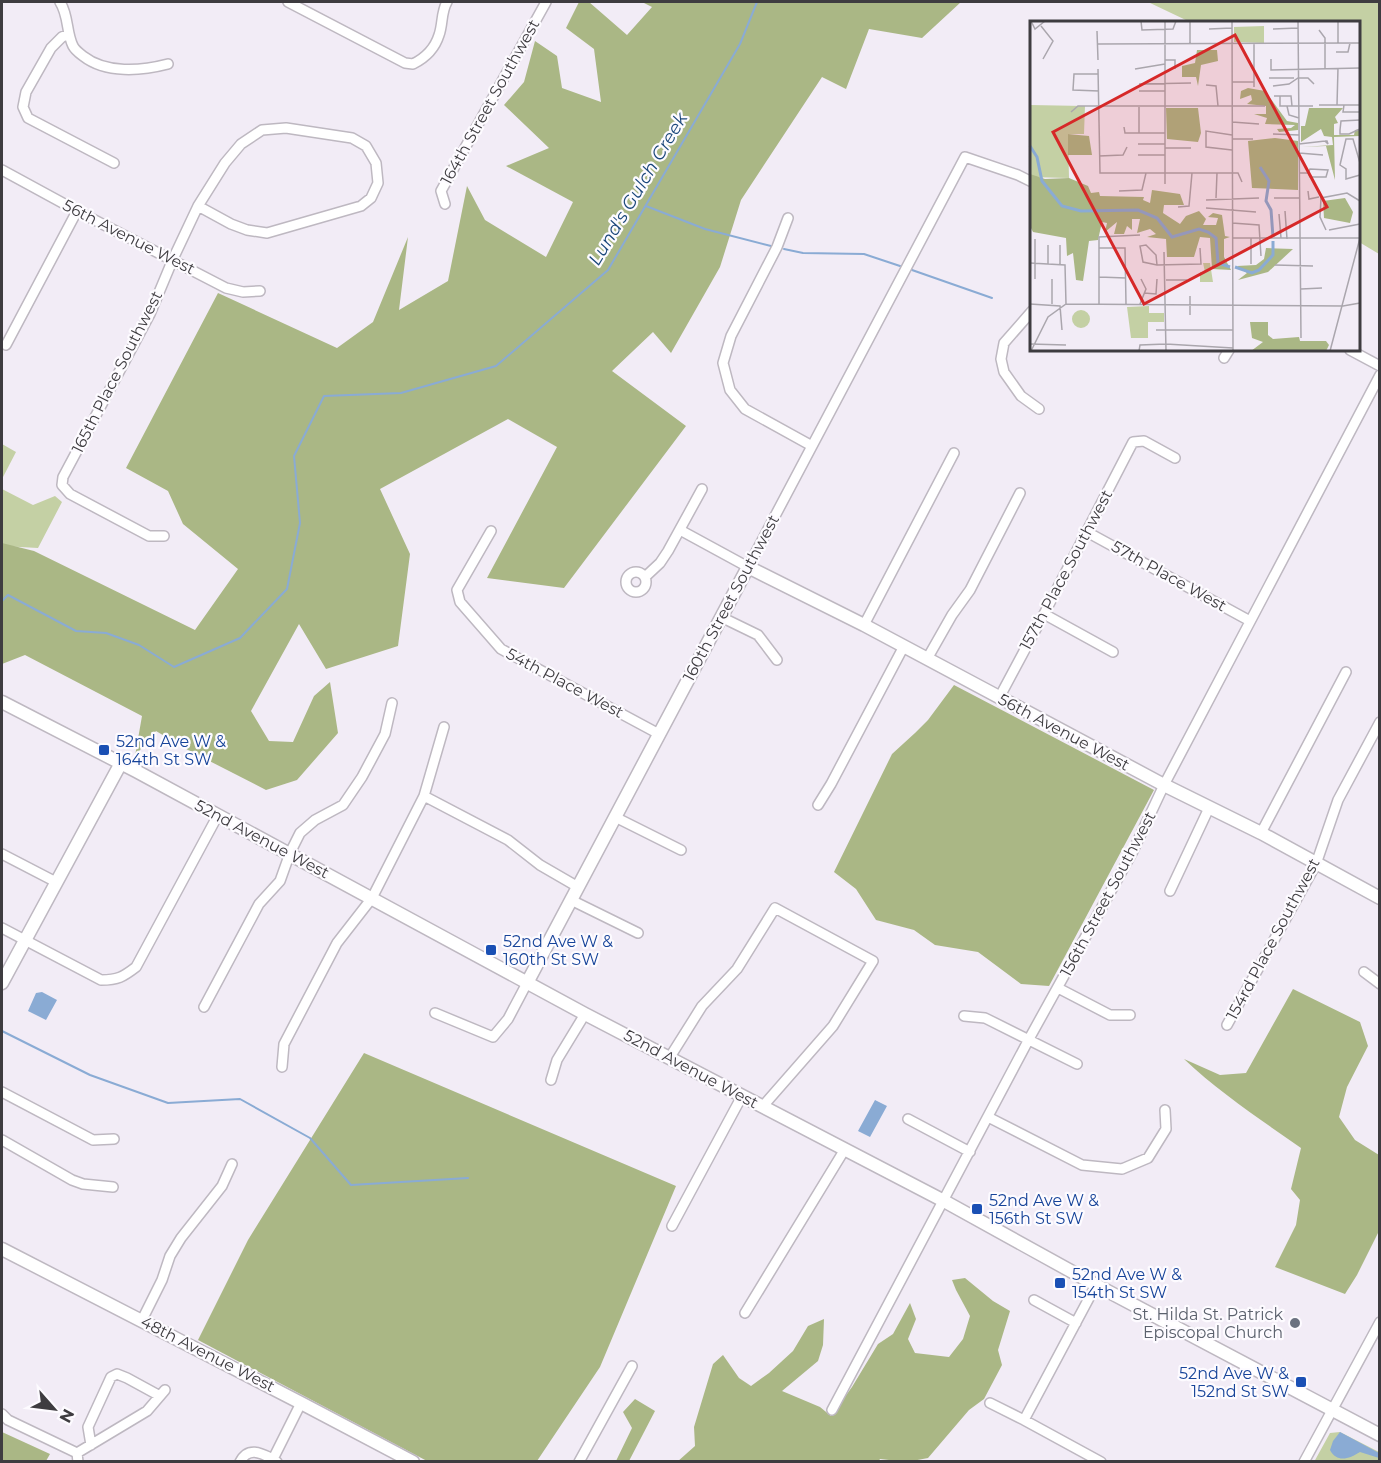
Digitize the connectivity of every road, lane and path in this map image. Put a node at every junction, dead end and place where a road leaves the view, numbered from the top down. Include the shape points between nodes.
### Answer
1 (60, 2) edge
2 (288, 2) edge
3 (447, 2) edge
4 (546, 2) edge
5 (69, 34) junction
6 (168, 64) dead end
7 (114, 163) dead end
8 (2, 170) edge
9 (1030, 181) edge
10 (445, 204) dead end
11 (198, 206) junction
12 (77, 211) junction
13 (788, 218) dead end
14 (173, 260) junction
15 (260, 291) dead end
16 (1030, 313) edge
17 (6, 345) dead end
18 (1352, 351) edge
19 (1380, 366) edge
20 (1380, 375) edge
21 (1039, 409) dead end
22 (812, 446) junction
23 (954, 453) dead end
24 (1175, 458) dead end
25 (702, 489) dead end
26 (1020, 493) dead end
27 (680, 530) junction
28 (491, 531) dead end
29 (1087, 532) junction
30 (164, 536) dead end
31 (748, 567) junction
32 (645, 577) dead end
33 (1044, 614) junction
34 (722, 617) junction
35 (1250, 621) junction
36 (864, 625) junction
37 (904, 646) junction
38 (1113, 652) dead end
39 (927, 659) junction
40 (777, 660) dead end
41 (1346, 672) dead end
42 (999, 698) junction
43 (2, 702) edge
44 (392, 703) dead end
45 (1380, 722) edge
46 (444, 728) dead end
47 (659, 734) junction
48 (121, 763) junction
49 (1164, 785) junction
50 (424, 796) junction
51 (818, 805) dead end
52 (1209, 807) junction
53 (218, 815) junction
54 (615, 817) junction
55 (1261, 833) junction
56 (681, 850) dead end
57 (290, 853) junction
58 (2, 854) edge
59 (1316, 864) junction
60 (56, 882) junction
61 (578, 887) junction
62 (1170, 891) dead end
63 (1380, 897) edge
64 (372, 898) junction
65 (571, 900) junction
66 (2, 928) edge
67 (638, 933) dead end
68 (25, 940) junction
69 (1364, 972) dead end
70 (2, 983) edge
71 (527, 983) junction
72 (1380, 984) edge
73 (1058, 988) junction
74 (204, 1007) dead end
75 (435, 1013) dead end
76 (585, 1014) junction
77 (1130, 1015) dead end
78 (964, 1016) dead end
79 (1227, 1025) dead end
80 (1029, 1039) junction
81 (670, 1057) junction
82 (1077, 1064) dead end
83 (282, 1067) dead end
84 (551, 1080) dead end
85 (2, 1092) edge
86 (742, 1096) junction
87 (762, 1106) junction
88 (1165, 1110) dead end
89 (988, 1117) junction
90 (908, 1119) dead end
91 (114, 1139) dead end
92 (2, 1140) edge
93 (845, 1149) junction
94 (970, 1152) junction
95 (232, 1164) dead end
96 (113, 1187) dead end
97 (944, 1201) junction
98 (672, 1226) dead end
99 (2, 1249) edge
100 (1096, 1285) junction
101 (1034, 1300) dead end
102 (745, 1313) dead end
103 (142, 1320) junction
104 (1380, 1322) edge
105 (1076, 1323) junction
106 (632, 1366) dead end
107 (301, 1402) junction
108 (990, 1403) dead end
109 (832, 1410) dead end
110 (1332, 1410) junction
111 (2, 1414) edge
112 (1024, 1420) junction
113 (1380, 1436) edge
114 (90, 1444) junction
115 (77, 1457) edge
116 (275, 1460) edge
117 (240, 1461) edge
118 (412, 1461) edge
119 (579, 1461) edge
120 (1101, 1461) edge
121 (1304, 1461) edge

1 - 5 street
2 - 3 street via 405,63 414,64 423,59 439,37
4 - 10 street, 164th Street Southwest via 441,191
5 - 6 street via 74,48 100,66 129,70
5 - 7 street via 51,48 26,92 23,107 28,118
8 - 12 street, 56th Avenue West
9 - 22 street, 160th Street Southwest via 965,157
11 - 11 street, 165th Place Southwest via 225,163 241,144 262,130 286,128 352,138 366,146 376,163 378,183 361,207 267,232 231,224
11 - 14 street, 165th Place Southwest
12 - 14 street, 56th Avenue West
12 - 17 street
13 - 22 street via 731,336 723,363 730,390 745,409
14 - 15 street, 56th Avenue West via 226,288
14 - 30 street, 165th Place Southwest via 150,314 62,484 70,494 149,536
16 - 21 street via 1005,343 1001,359 1004,372 1021,396
18 - 19 street
20 - 35 street, 156th Street Southwest
22 - 31 street, 160th Street Southwest
23 - 36 street
24 - 29 street, 157th Place Southwest via 1144,441 1133,442
25 - 27 street
26 - 39 street via 970,590
27 - 31 street
27 - 32 street via 660,563
28 - 47 street, 54th Place West via 457,590 460,602 501,649
29 - 33 street, 157th Place Southwest
29 - 35 street, 57th Place West
31 - 34 street, 160th Street Southwest
31 - 36 street, 56th Avenue West
33 - 38 street
33 - 42 street, 157th Place Southwest
34 - 40 street via 758,635
34 - 47 street, 160th Street Southwest
35 - 49 street, 156th Street Southwest
36 - 37 street, 56th Avenue West
37 - 39 street, 56th Avenue West
37 - 51 street
39 - 42 street, 56th Avenue West
41 - 55 street
42 - 49 street, 56th Avenue West
43 - 48 street, 52nd Avenue West
44 - 57 street via 385,734 343,805 300,833
45 - 59 street, 154rd Place Southwest via 1338,800
46 - 50 street
47 - 54 street, 160th Street Southwest
48 - 53 street, 52nd Avenue West
48 - 60 street
49 - 52 street, 56th Avenue West
49 - 73 street, 156th Street Southwest via 1133,851
50 - 61 street via 508,840
50 - 64 street
52 - 55 street, 56th Avenue West
52 - 62 street
53 - 57 street, 52nd Avenue West
53 - 68 street via 135,967 126,975 101,980
54 - 56 street
54 - 61 street, 160th Street Southwest
55 - 59 street, 56th Avenue West
57 - 64 street, 52nd Avenue West
57 - 74 street via 280,881 259,904
58 - 60 street
59 - 63 street, 56th Avenue West
59 - 79 street, 154rd Place Southwest
60 - 68 street
61 - 65 street, 160th Street Southwest
64 - 71 street, 52nd Avenue West
64 - 83 street via 336,943 284,1044
65 - 67 street
65 - 71 street, 160th Street Southwest
66 - 68 street
68 - 70 street
69 - 72 street
71 - 75 street, 160th Street Southwest via 494,1037
71 - 76 street, 52nd Avenue West
73 - 77 street via 1110,1015
73 - 80 street, 156th Street Southwest
76 - 81 street, 52nd Avenue West
76 - 84 street via 557,1060
78 - 80 street via 985,1018
80 - 82 street
80 - 89 street, 156th Street Southwest
81 - 86 street, 52nd Avenue West
81 - 87 street via 702,1006 737,969 775,909 873,961 833,1026
85 - 91 street via 93,1140
86 - 87 street, 52nd Avenue West
86 - 98 street
87 - 93 street, 52nd Avenue West
88 - 89 street via 1166,1129 1148,1158 1122,1169 1082,1165
89 - 94 street, 156th Street Southwest
90 - 94 street
92 - 96 street via 72,1180
93 - 97 street, 52nd Avenue West
93 - 102 street
94 - 97 street, 156th Street Southwest
95 - 103 street via 222,1186 170,1256
97 - 100 street, 52nd Avenue West
97 - 109 street, 156th Street Southwest
99 - 103 street, 48th Avenue West
100 - 105 street
100 - 110 street, 52nd Avenue West
101 - 105 street
103 - 107 street, 48th Avenue West
104 - 110 street
105 - 112 street
106 - 119 street
107 - 116 street
107 - 118 street, 48th Avenue West
108 - 112 street
110 - 113 street, 52nd Avenue West
110 - 121 street
111 - 115 street
112 - 120 street
114 - 114 street via 147,1411 163,1393 117,1374 111,1377 88,1427
114 - 115 street
116 - 117 street via 250,1452

